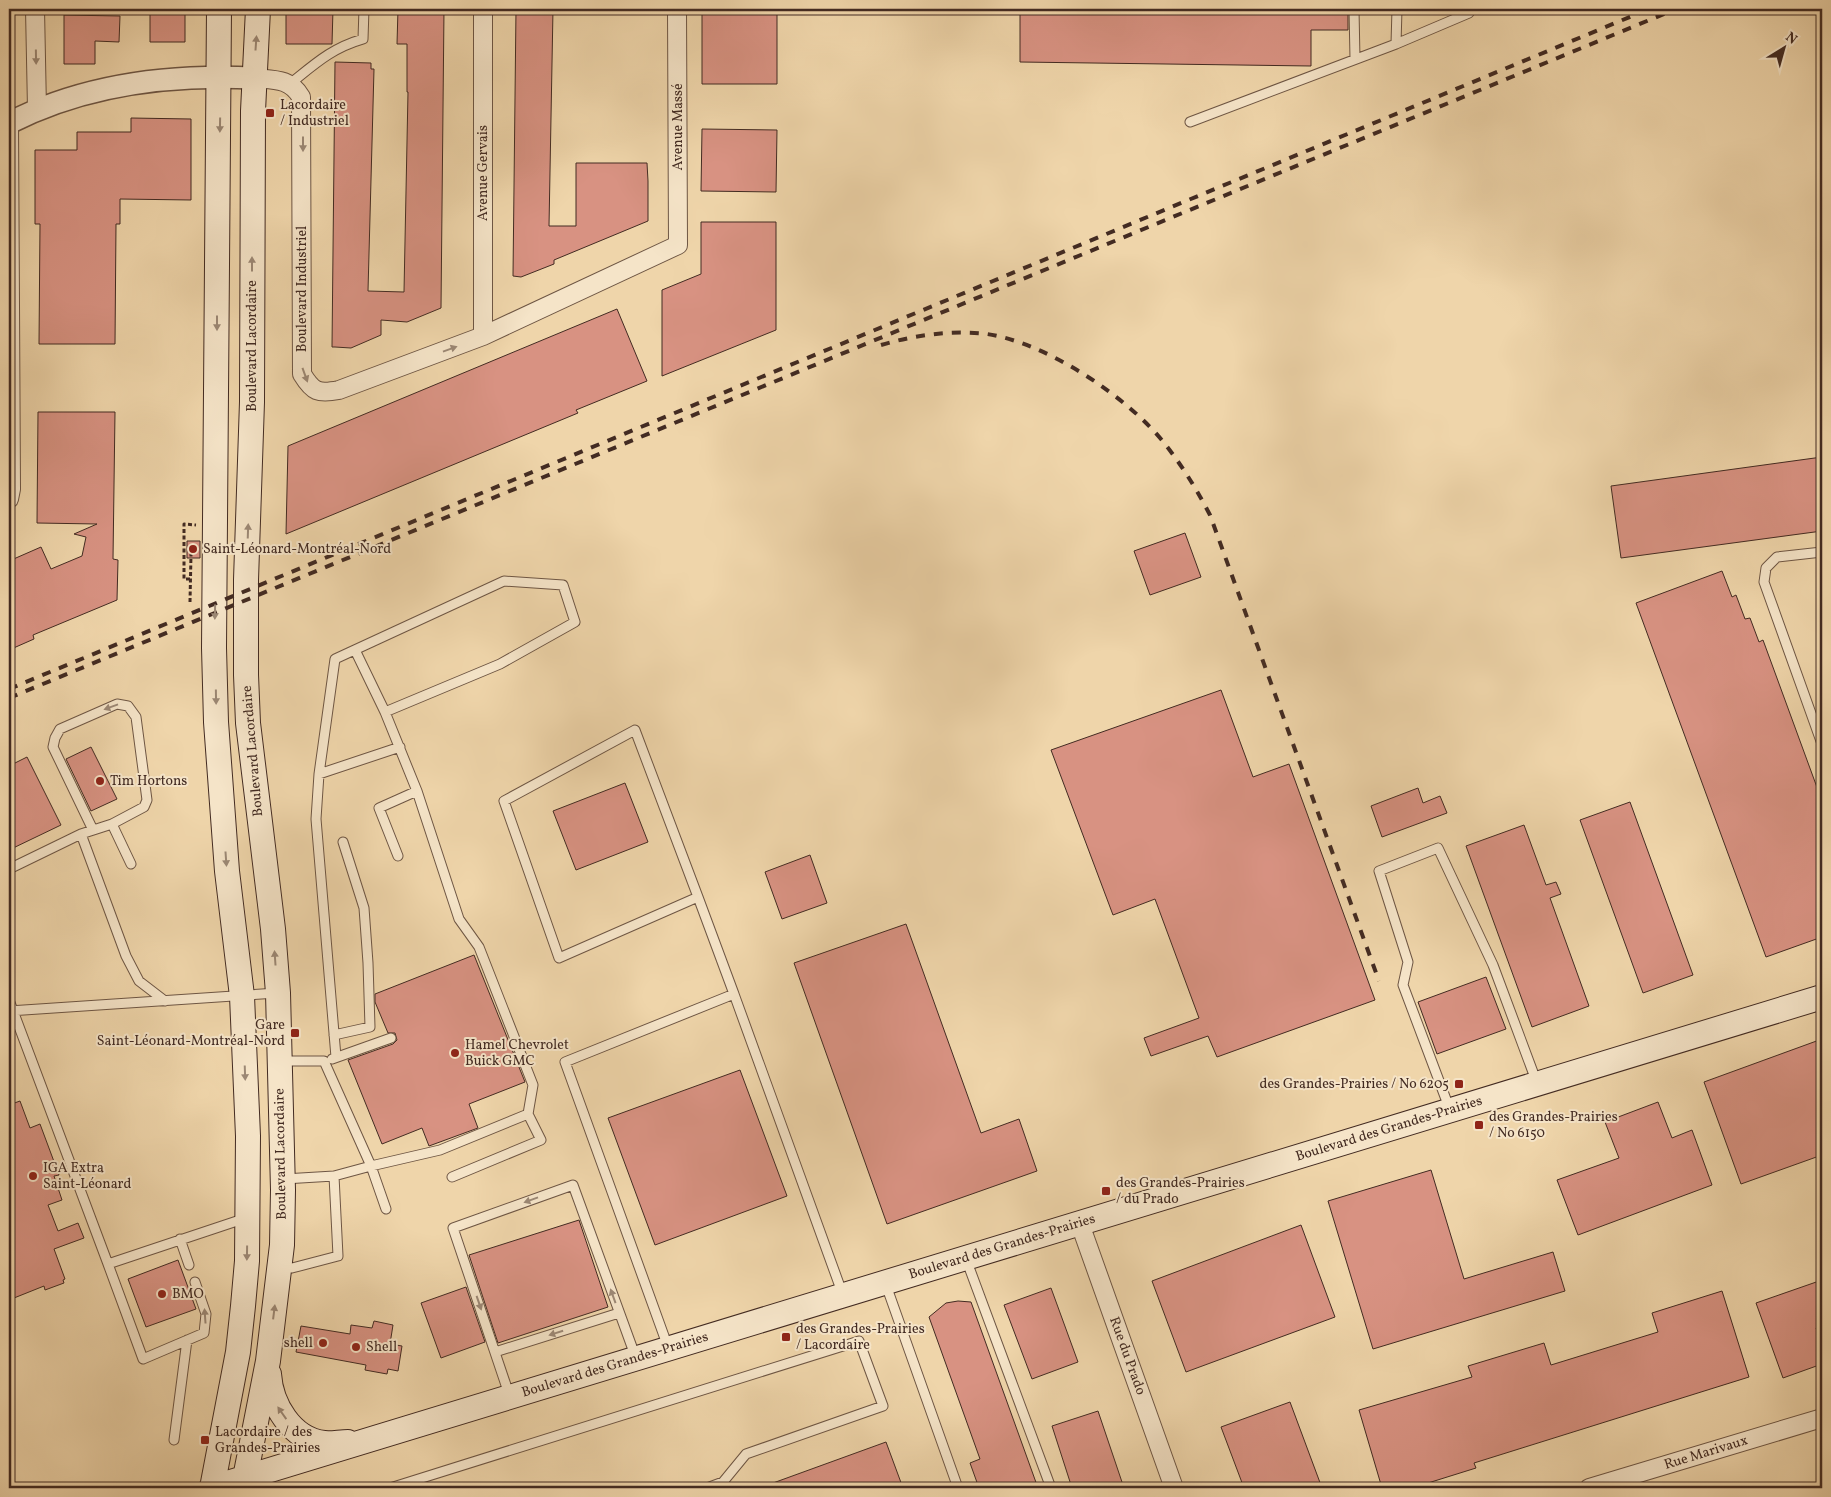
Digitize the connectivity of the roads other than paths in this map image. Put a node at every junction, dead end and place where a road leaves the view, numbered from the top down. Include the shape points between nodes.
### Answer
1 (35, 9) edge
2 (219, 9) edge
3 (258, 9) edge
4 (364, 9) edge
5 (483, 9) edge
6 (677, 9) edge
7 (1354, 9) edge
8 (1397, 9) edge
9 (1469, 13) dead end
10 (1396, 44) junction
11 (1355, 59) junction
12 (220, 76) junction
13 (254, 78) junction
14 (291, 84) junction
15 (37, 109) junction
16 (1190, 122) dead end
17 (9, 123) edge
18 (678, 244) joint
19 (482, 336) junction
20 (9, 499) edge
21 (1822, 552) edge
22 (355, 650) junction
23 (385, 712) junction
24 (1822, 744) edge
25 (400, 747) junction
26 (318, 774) junction
27 (417, 791) junction
28 (112, 824) junction
29 (93, 830) junction
30 (81, 834) junction
31 (343, 842) dead end
32 (398, 856) dead end
33 (131, 864) dead end
34 (9, 870) edge
35 (698, 897) junction
36 (278, 993) junction
37 (734, 994) junction
38 (242, 996) junction
39 (1822, 997) edge
40 (9, 1000) edge
41 (165, 1001) junction
42 (11, 1011) edge
43 (334, 1035) junction
44 (391, 1038) dead end
45 (336, 1057) junction
46 (279, 1061) junction
47 (324, 1061) junction
48 (1538, 1083) junction
49 (1450, 1110) junction
50 (528, 1114) junction
51 (371, 1166) junction
52 (334, 1176) junction
53 (452, 1177) dead end
54 (283, 1179) junction
55 (386, 1209) dead end
56 (247, 1218) junction
57 (1080, 1224) junction
58 (180, 1239) junction
59 (966, 1258) junction
60 (108, 1264) junction
61 (189, 1265) dead end
62 (279, 1266) junction
63 (195, 1282) dead end
64 (886, 1282) junction
65 (843, 1295) junction
66 (619, 1313) junction
67 (187, 1340) junction
68 (669, 1348) junction
69 (495, 1352) junction
70 (636, 1358) junction
71 (268, 1361) junction
72 (510, 1398) junction
73 (1822, 1418) edge
74 (174, 1440) dead end
75 (372, 1441) junction
76 (244, 1483) edge
77 (211, 1488) edge
78 (390, 1488) edge
79 (707, 1488) edge
80 (958, 1488) edge
81 (1051, 1488) edge
82 (1174, 1488) edge
83 (1589, 1488) edge

1 -> 15 street
2 - 12 main road
13 -> 3 main road, Boulevard Lacordaire
4 - 14 lane via 364,39 342,45 327,54
5 - 19 street, Avenue Gervais
6 - 18 street, Avenue Massé
7 - 11 lane
8 - 10 lane
9 - 10 lane
10 - 11 lane
11 - 16 lane
12 - 13 street
12 - 15 street via 195,76 112,87
12 -> 38 main road via 216,713 227,871
13 - 14 street via 284,80
36 -> 13 main road, Boulevard Lacordaire via 248,723 246,675
14 -> 19 street, Boulevard Industriel via 301,96 303,105 302,374 309,386 322,393 339,390
15 - 17 street
17 - 20 street
18 - 19 street, Boulevard Industriel
21 - 24 lane via 1777,557 1766,568 1764,582
22 - 23 lane
22 - 23 lane via 504,581 563,585 575,622 500,664
22 - 26 lane via 335,660
23 - 25 lane
25 - 26 lane
25 - 27 lane
26 - 43 lane via 316,819
27 - 32 lane via 379,808
27 - 50 lane via 459,919 479,947 533,1085
28 - 29 lane
28 -> 29 lane via 144,807 147,800 136,718 128,706 117,704 60,729 53,747
28 - 33 lane
29 - 30 lane
30 - 34 lane
30 - 41 lane via 126,956 139,981
31 - 43 lane via 364,908 370,1027
35 - 35 lane via 559,958 504,801 635,730
35 - 37 lane
36 - 38 lane
36 - 46 main road, Boulevard Lacordaire
37 - 65 lane
37 - 68 lane via 566,1062
38 - 41 lane
38 -> 56 main road via 248,1136
39 - 48 main road, Boulevard des Grandes-Prairies
40 - 42 lane
41 - 42 lane
42 - 60 lane
43 - 45 lane
44 - 45 lane
45 - 47 lane
46 - 47 lane
46 - 54 main road, Boulevard Lacordaire
47 - 51 lane
48 - 49 main road, Boulevard des Grandes-Prairies
48 - 49 lane via 1493,965 1438,848 1378,871 1408,962 1403,985
49 - 57 main road, Boulevard des Grandes-Prairies
50 - 51 lane via 440,1150
50 - 53 lane via 541,1140
51 - 52 lane
51 - 55 lane
52 - 54 lane
52 - 62 lane via 338,1256 292,1268
54 - 62 main road, Boulevard Lacordaire
56 - 58 lane
56 -> 77 main road via 238,1352
57 - 59 main road, Boulevard des Grandes-Prairies
57 - 82 street, Rue du Prado
58 - 60 lane
58 - 61 lane
59 - 64 main road, Boulevard des Grandes-Prairies
59 - 81 lane
60 - 67 lane via 144,1359
71 -> 62 main road, Boulevard Lacordaire
67 -> 63 lane via 204,1334 206,1314
64 - 65 main road, Boulevard des Grandes-Prairies
64 - 80 lane
65 - 68 main road, Boulevard des Grandes-Prairies
66 -> 69 lane
66 -> 69 lane via 573,1185 453,1228
66 - 70 lane
67 - 74 lane
68 - 70 main road, Boulevard des Grandes-Prairies
69 - 72 lane
70 - 72 main road, Boulevard des Grandes-Prairies
75 -> 71 main road via 324,1443 297,1431 274,1401
71 - 76 main road, Boulevard Lacordaire
72 - 75 main road, Boulevard des Grandes-Prairies
73 - 83 street, Rue Marivaux
75 - 76 main road, Boulevard des Grandes-Prairies
76 - 77 main road, Boulevard des Grandes-Prairies
78 - 79 lane via 859,1341 883,1406 746,1454 723,1482

